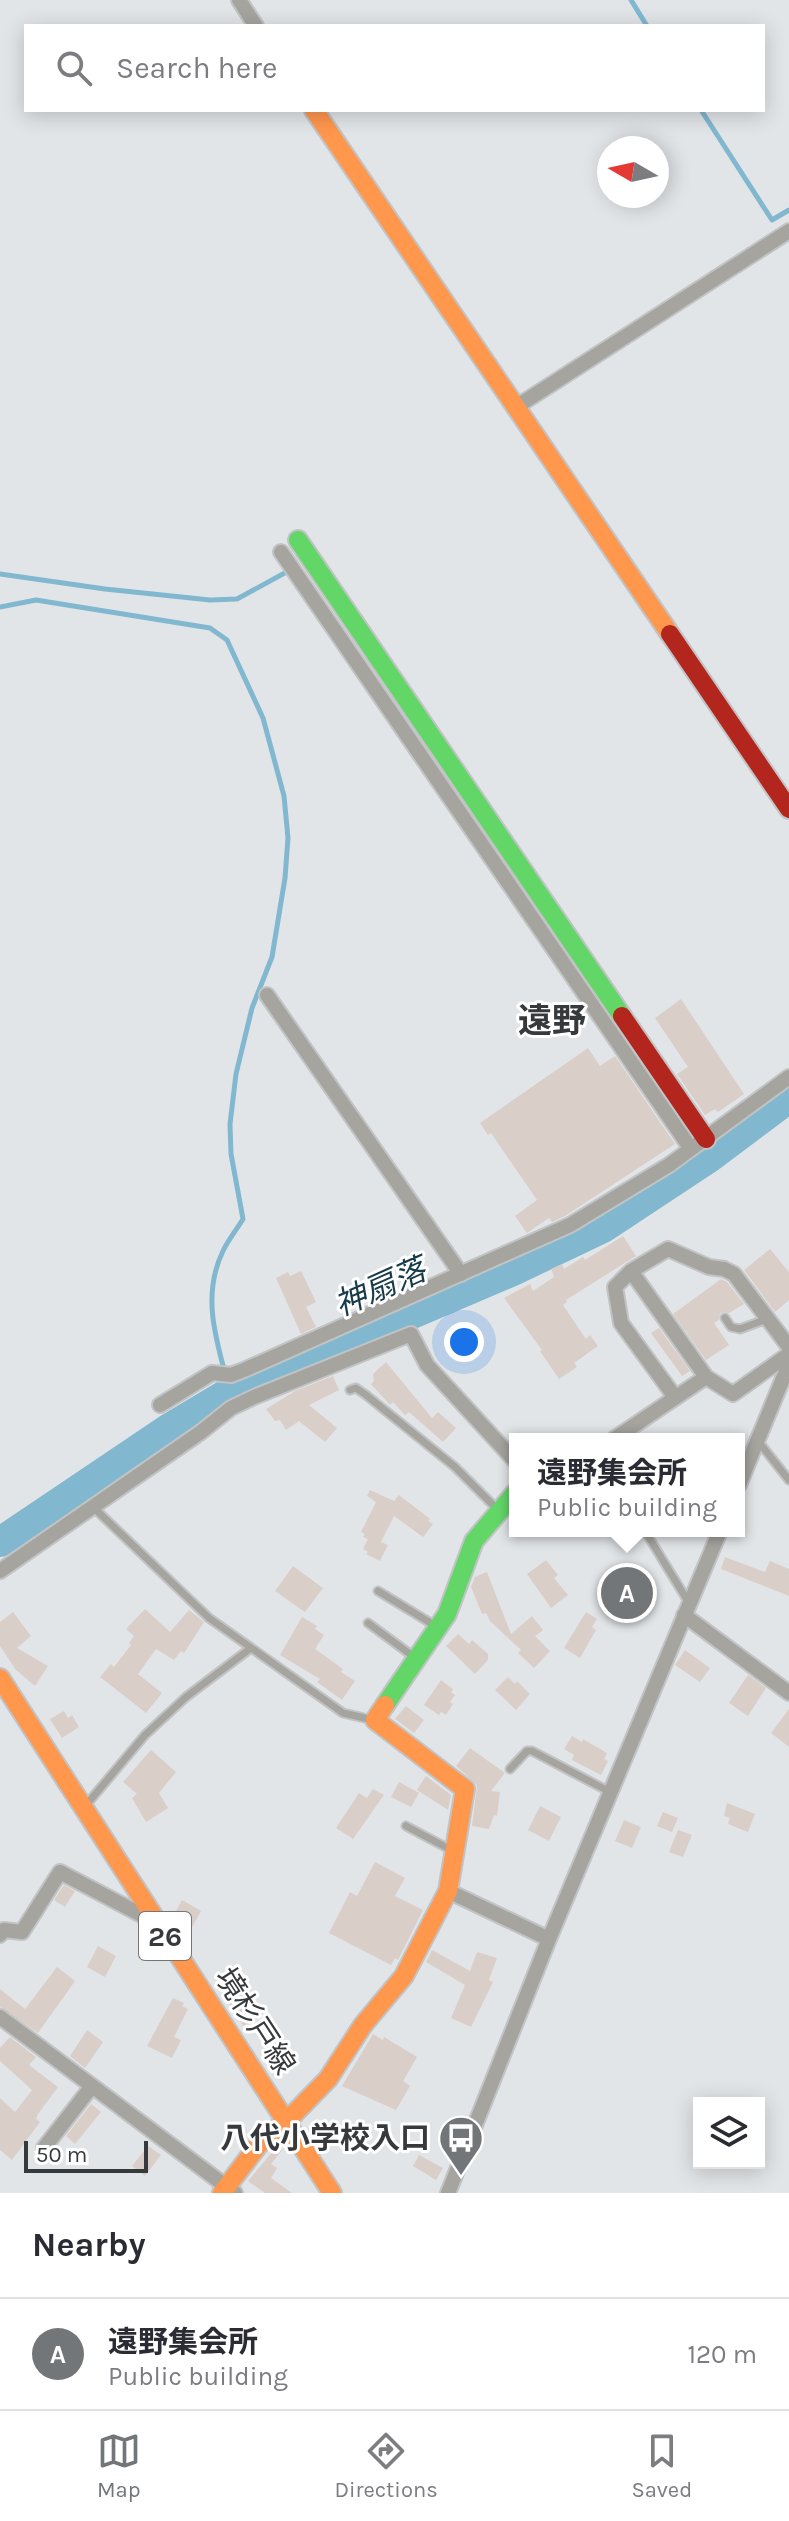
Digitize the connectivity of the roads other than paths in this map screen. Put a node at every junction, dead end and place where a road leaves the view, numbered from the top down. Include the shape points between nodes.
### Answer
1 (239, 0) edge
2 (255, 24) edge
3 (315, 112) edge
4 (789, 231) edge
5 (516, 407) junction
6 (298, 540) dead end
7 (281, 552) dead end
8 (789, 809) edge
9 (267, 995) dead end
10 (789, 1077) edge
11 (699, 1144) junction
12 (631, 1271) junction
13 (461, 1274) junction
14 (725, 1318) dead end
15 (767, 1319) junction
16 (789, 1347) edge
17 (789, 1354) edge
18 (789, 1364) edge
19 (244, 1370) junction
20 (706, 1377) junction
21 (350, 1390) dead end
22 (254, 1397) junction
23 (675, 1397) junction
24 (160, 1405) dead end
25 (623, 1433) edge
26 (757, 1440) junction
27 (509, 1454) edge
28 (745, 1470) edge
29 (789, 1480) edge
30 (509, 1499) edge
31 (92, 1507) junction
32 (499, 1510) junction
33 (648, 1537) edge
34 (717, 1537) edge
35 (0, 1571) edge
36 (378, 1591) dead end
37 (686, 1609) junction
38 (368, 1623) dead end
39 (438, 1627) junction
40 (251, 1648) junction
41 (417, 1658) junction
42 (0, 1678) edge
43 (789, 1693) edge
44 (375, 1720) junction
45 (510, 1769) dead end
46 (610, 1792) junction
47 (83, 1809) junction
48 (406, 1826) dead end
49 (454, 1851) junction
50 (448, 1891) junction
51 (157, 1923) junction
52 (0, 1935) edge
53 (549, 1939) junction
54 (0, 2017) edge
55 (92, 2086) junction
56 (287, 2121) junction
57 (44, 2148) dead end
58 (228, 2191) edge
59 (332, 2193) edge
60 (448, 2193) edge

1 - 2 street
3 - 5 street
4 - 5 street
5 - 8 street
6 - 11 street
7 - 11 street
9 - 13 street
10 - 11 street
11 - 13 street via 570,1225
12 - 15 street via 668,1249 734,1274
12 - 20 street
12 - 23 street via 615,1287 621,1323
13 - 19 street
14 - 15 lane via 740,1329
15 - 16 street
17 - 20 street via 733,1394
18 - 26 street
19 - 22 street
19 - 24 street via 212,1373
20 - 23 street
21 - 32 lane via 366,1395
22 - 27 street via 411,1334 427,1365
22 - 31 street
23 - 25 street
26 - 28 street
26 - 29 lane
30 - 32 street
31 - 35 street
31 - 40 lane via 209,1618
32 - 39 street via 474,1541
33 - 37 lane
34 - 37 street
36 - 39 lane
37 - 43 street
37 - 46 street
38 - 41 lane
39 - 41 street
40 - 44 lane via 343,1713
40 - 47 lane via 155,1726
41 - 44 street
42 - 47 street, 境杉戸線 / 26
44 - 49 street via 465,1789
45 - 46 lane via 532,1751
46 - 53 street
47 - 51 street, 境杉戸線 / 26
48 - 49 lane
49 - 50 street
50 - 53 street
50 - 56 street via 404,1976 328,2079
51 - 52 street via 60,1872 22,1932 4,1930
51 - 56 street, 境杉戸線 / 26
53 - 60 street
54 - 55 street
55 - 57 street
55 - 58 street
56 - 58 street via 263,2139
56 - 59 street, 境杉戸線 / 26

